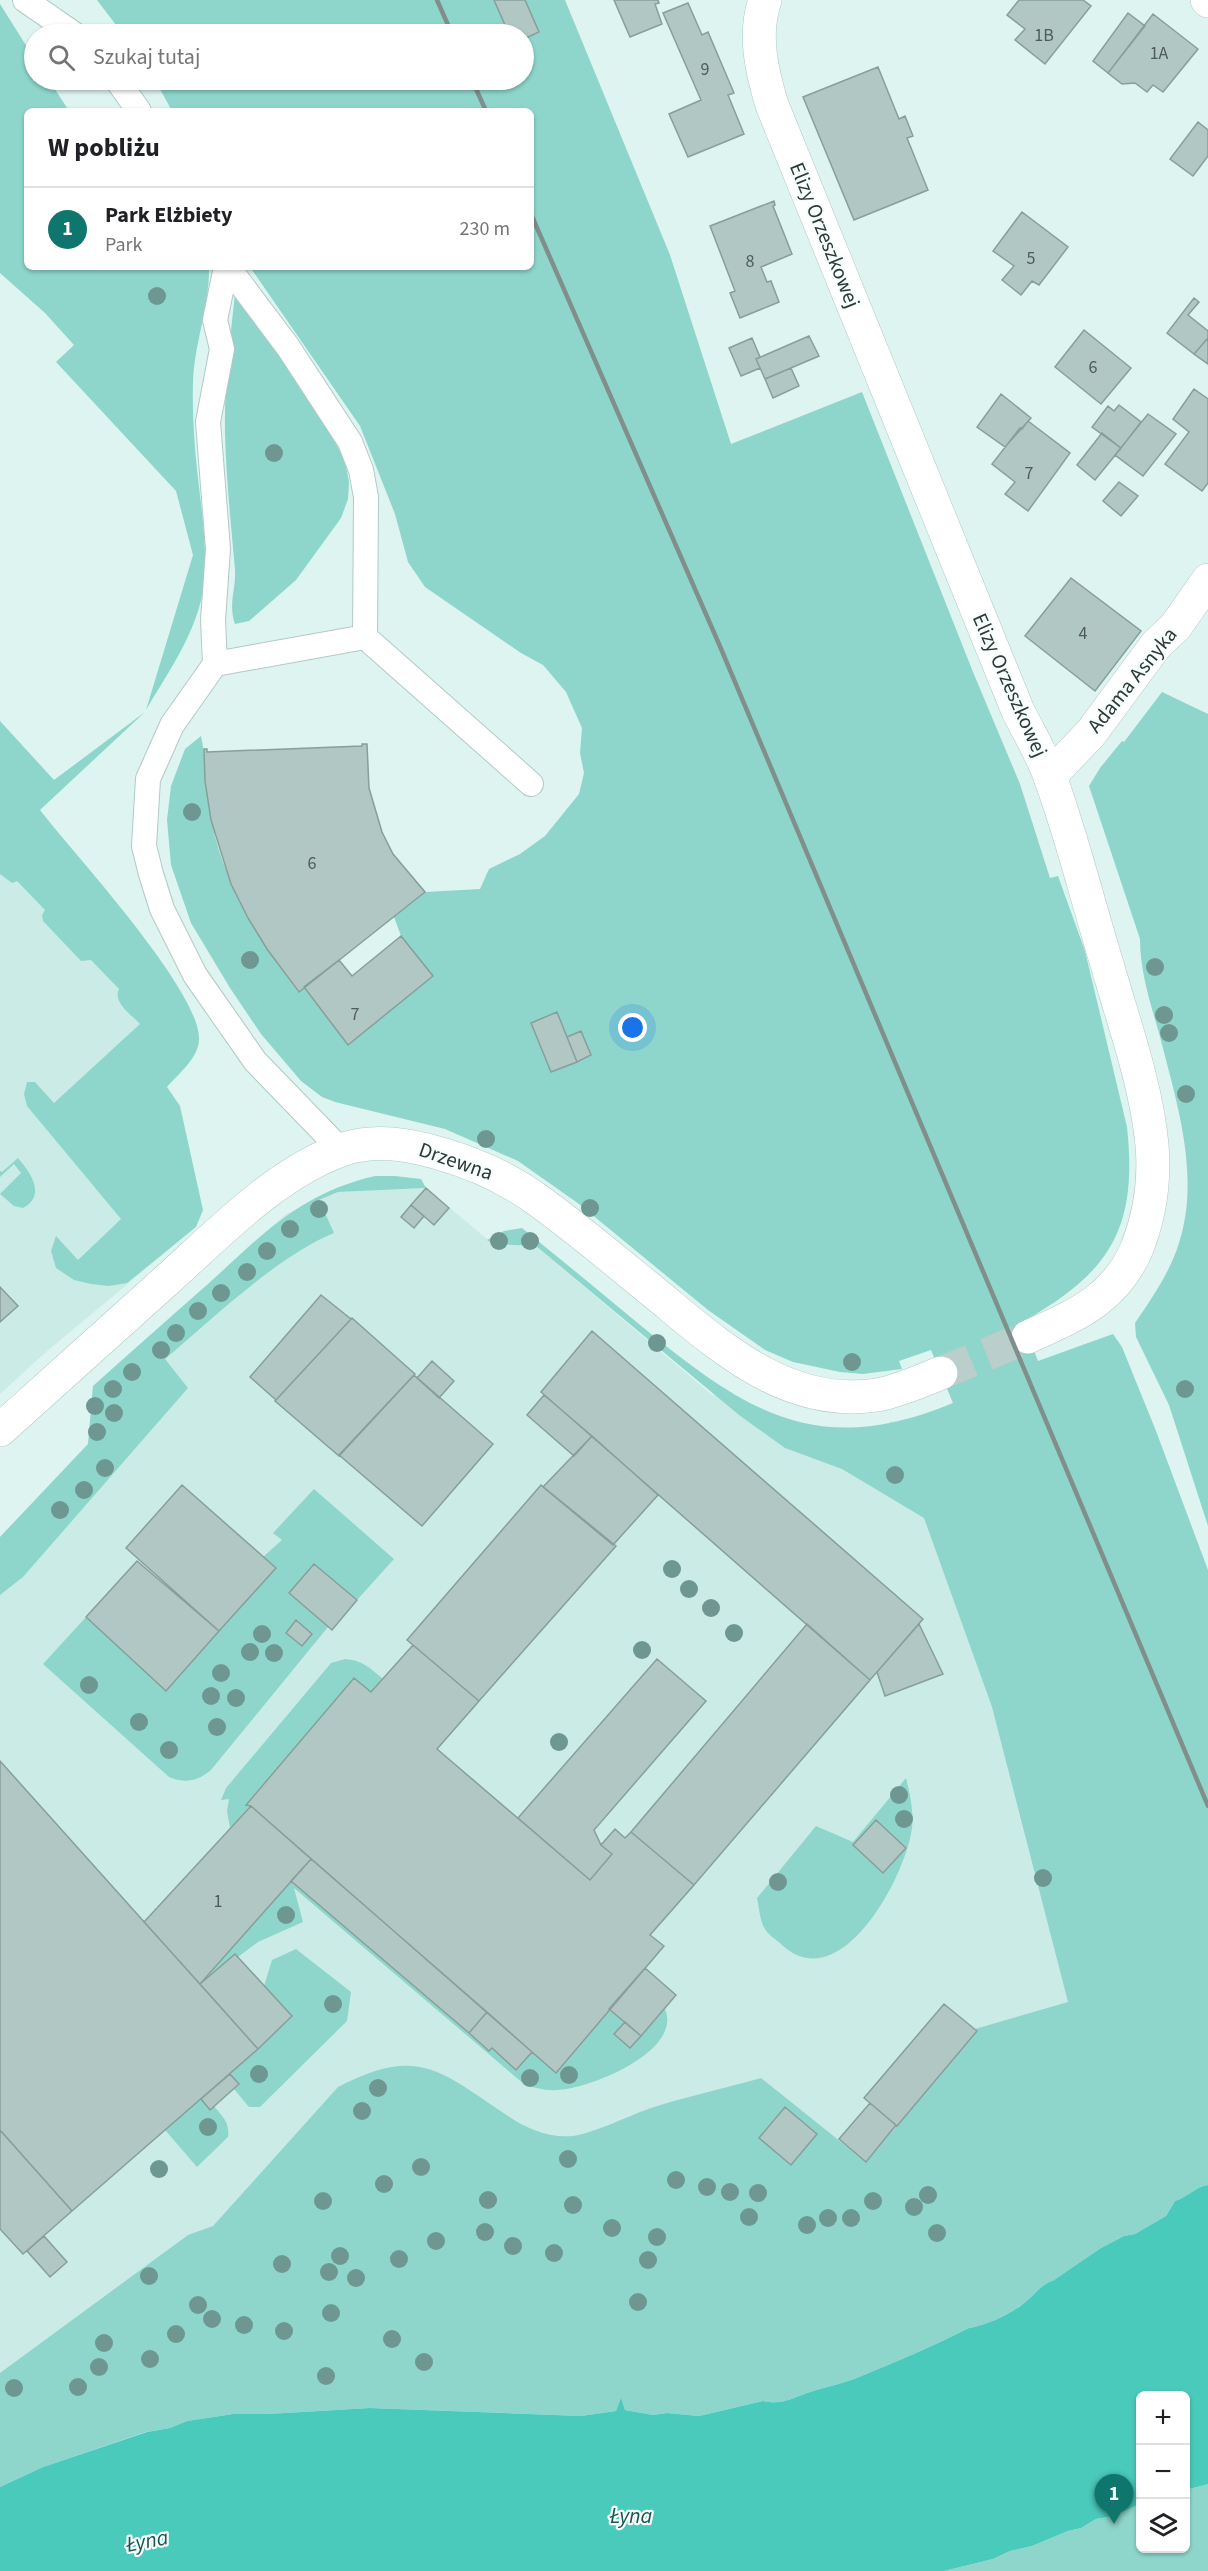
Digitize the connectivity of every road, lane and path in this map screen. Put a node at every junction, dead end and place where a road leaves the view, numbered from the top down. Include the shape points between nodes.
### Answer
1 (25, 0) edge
2 (765, 0) edge
3 (60, 24) edge
4 (124, 90) edge
5 (137, 108) edge
6 (226, 270) edge
7 (229, 270) edge
8 (1208, 580) edge
9 (365, 638) junction
10 (215, 664) junction
11 (1050, 776) junction
12 (531, 784) dead end
13 (341, 1150) junction
14 (1028, 1337) tunnel mouth
15 (941, 1373) tunnel mouth
16 (0, 1430) edge

1 - 3 lane
2 - 11 street, Elizy Orzeszkowej via 759,37 762,74 772,105 1018,711
4 - 5 lane
6 - 10 lane via 215,320 222,349 208,422 218,549 213,620
7 - 9 lane via 288,347 344,432 361,470 366,496
8 - 11 street, Adama Asnyka via 1091,733
9 - 10 lane
9 - 12 lane
10 - 13 lane via 172,725 148,779 144,846 151,874 178,945 202,985 255,1061
11 - 14 street, Elizy Orzeszkowej via 1142,1084 1153,1177 1145,1225 1116,1282 1087,1309
13 - 15 street, Drzewna via 361,1144 412,1145 497,1175 545,1205 727,1353 767,1376 816,1392 857,1396 897,1390
13 - 16 street, Drzewna via 258,1200

